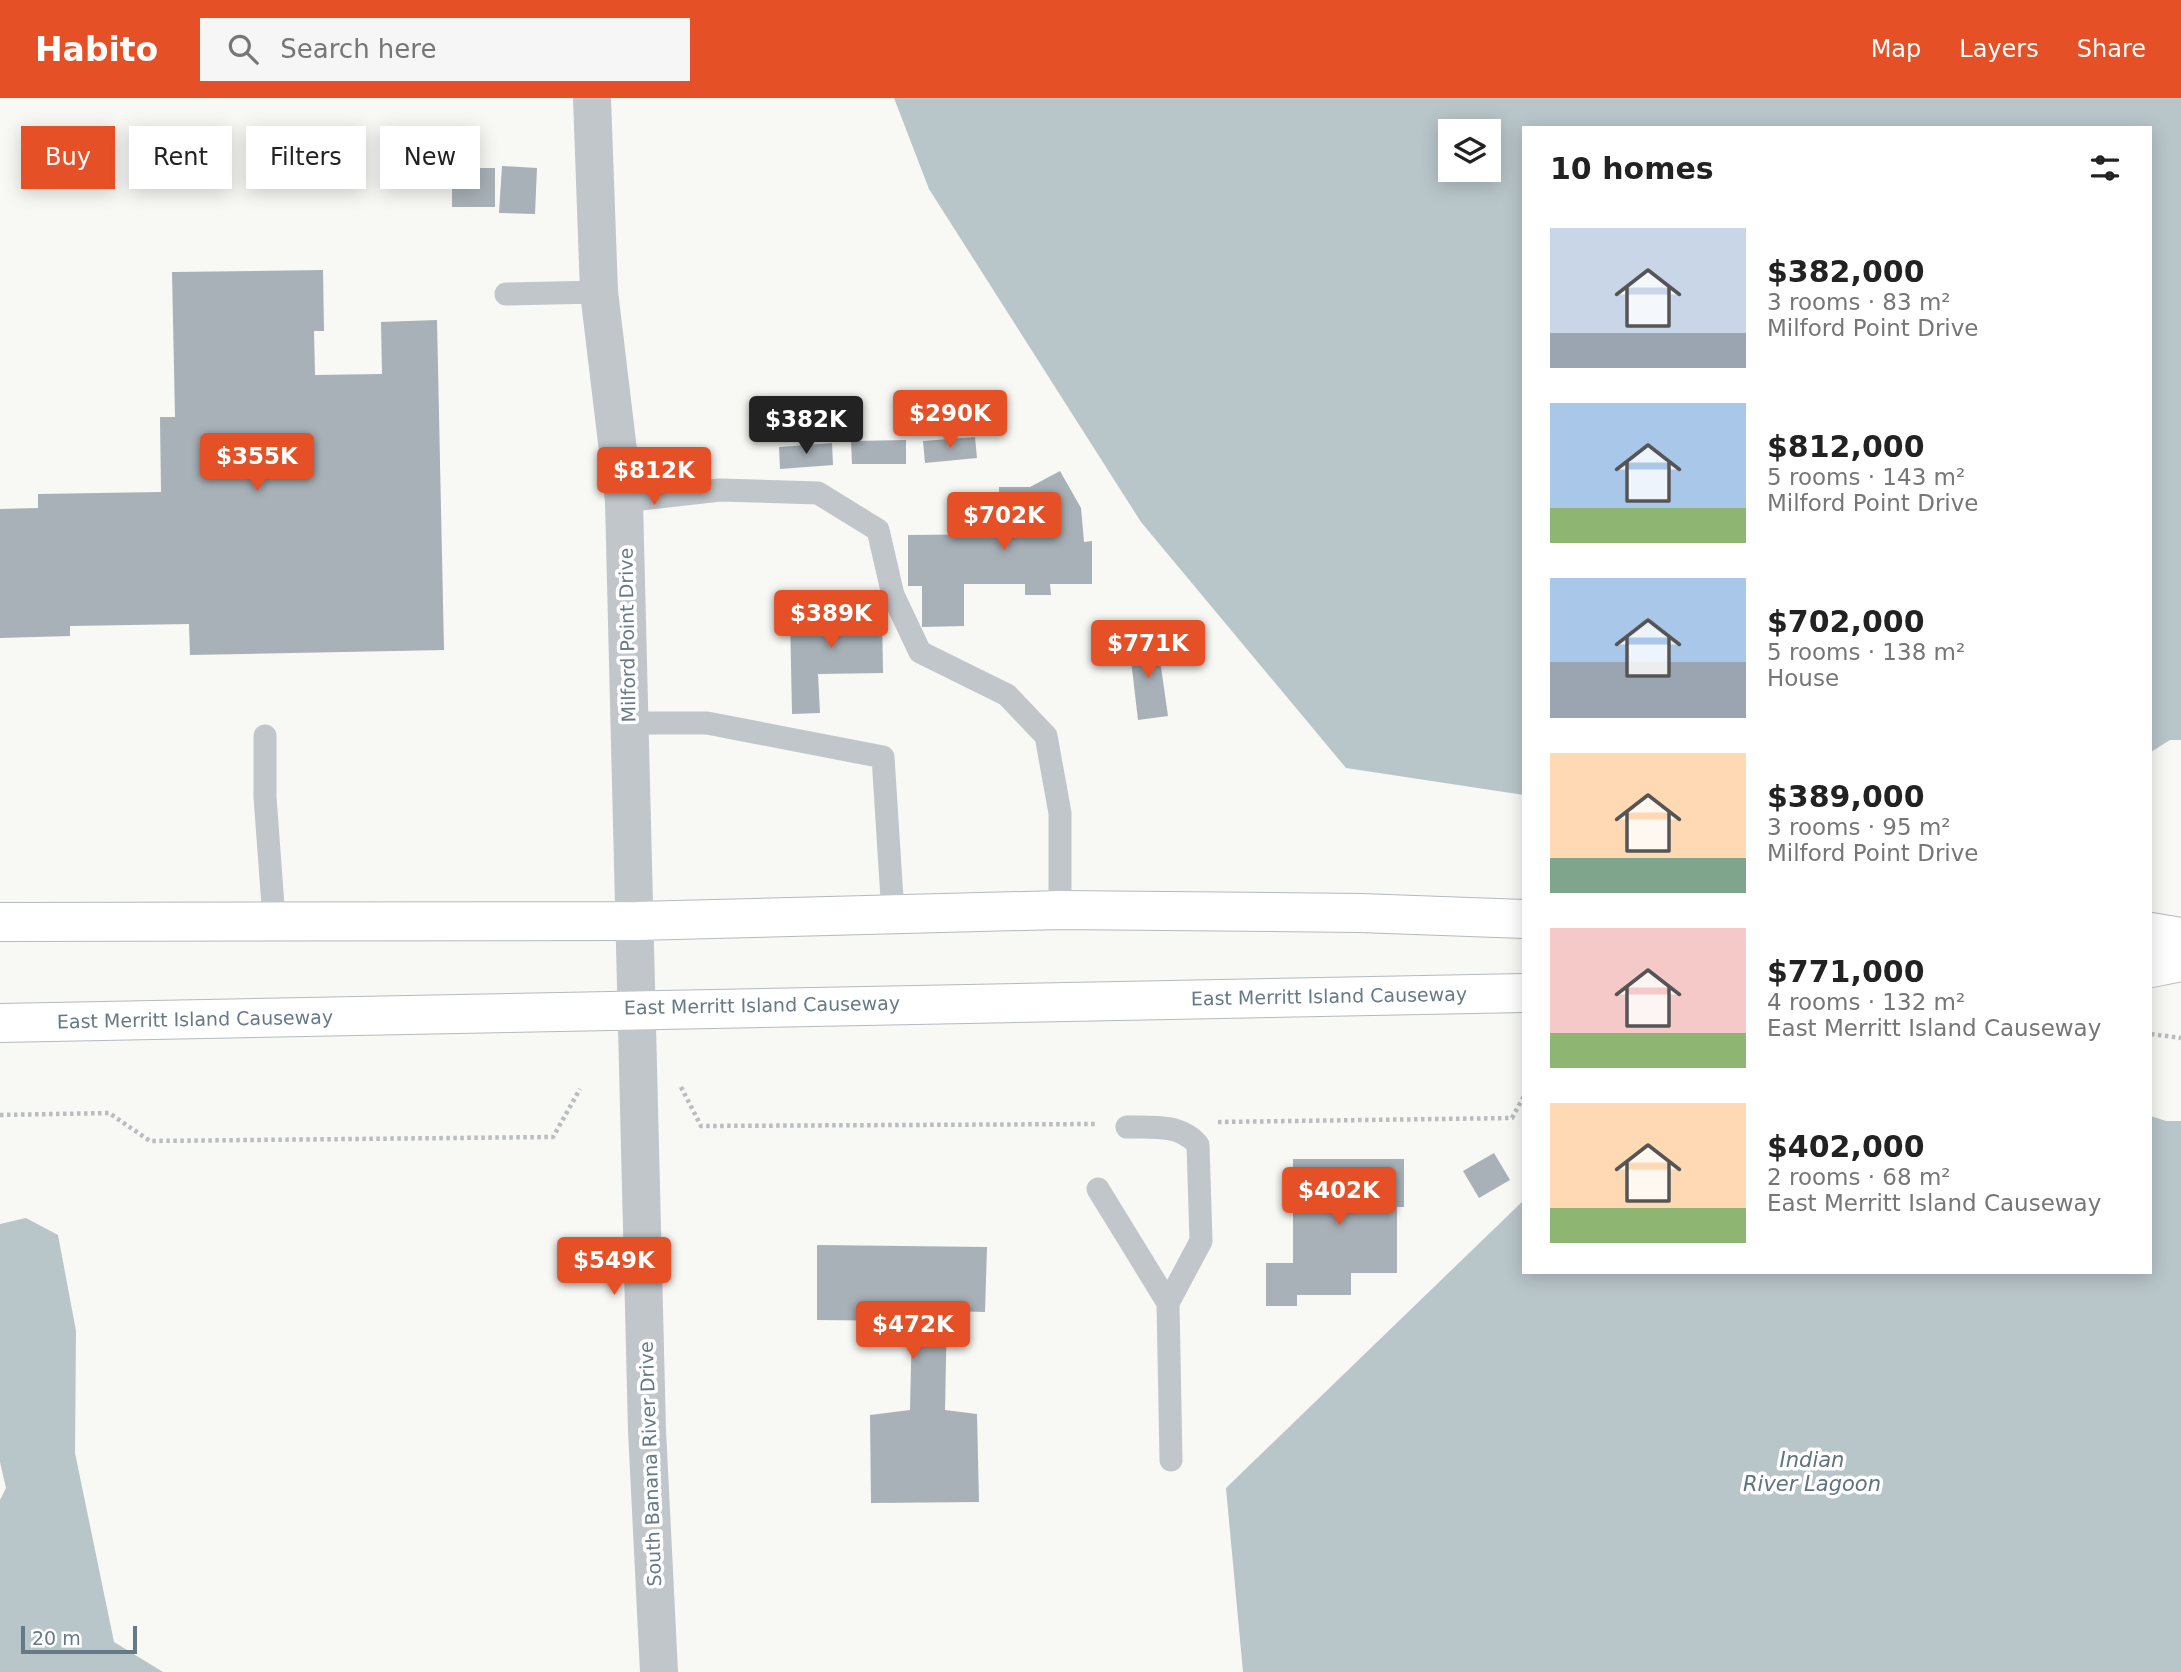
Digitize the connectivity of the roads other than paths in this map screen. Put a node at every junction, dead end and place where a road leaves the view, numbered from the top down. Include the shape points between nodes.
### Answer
1 (592, 98) edge
2 (599, 292) junction
3 (506, 294) dead end
4 (624, 501) junction
5 (629, 723) junction
6 (265, 736) dead end
7 (1060, 910) junction
8 (893, 914) junction
9 (274, 919) junction
10 (1522, 919) edge
11 (636, 920) junction
12 (0, 922) edge
13 (2152, 932) edge
14 (2181, 937) edge
15 (2181, 962) edge
16 (2152, 968) edge
17 (1522, 993) edge
18 (637, 1007) junction
19 (0, 1023) edge
20 (1127, 1127) dead end
21 (1098, 1189) dead end
22 (1168, 1303) junction
23 (1171, 1460) dead end
24 (659, 1672) edge

1 - 2 street, Milford Point Drive
2 - 3 lane
2 - 4 street, Milford Point Drive
4 - 5 street, Milford Point Drive
4 - 7 lane via 720,491 818,493 877,530 893,595 920,652 1007,695 1046,736 1060,813
5 - 8 lane via 707,723 883,757
5 - 11 street, Milford Point Drive
6 - 9 lane
7 - 8 main road
7 - 10 main road
8 - 11 main road
9 - 11 main road
9 - 12 main road
11 - 18 street, South Banana River Drive
13 - 14 main road
15 - 16 main road
17 - 18 main road, East Merritt Island Causeway
18 - 19 main road, East Merritt Island Causeway
18 - 24 street, South Banana River Drive via 647,1430
20 - 22 lane via 1161,1127 1189,1134 1198,1145 1201,1241
21 - 22 lane
22 - 23 lane

